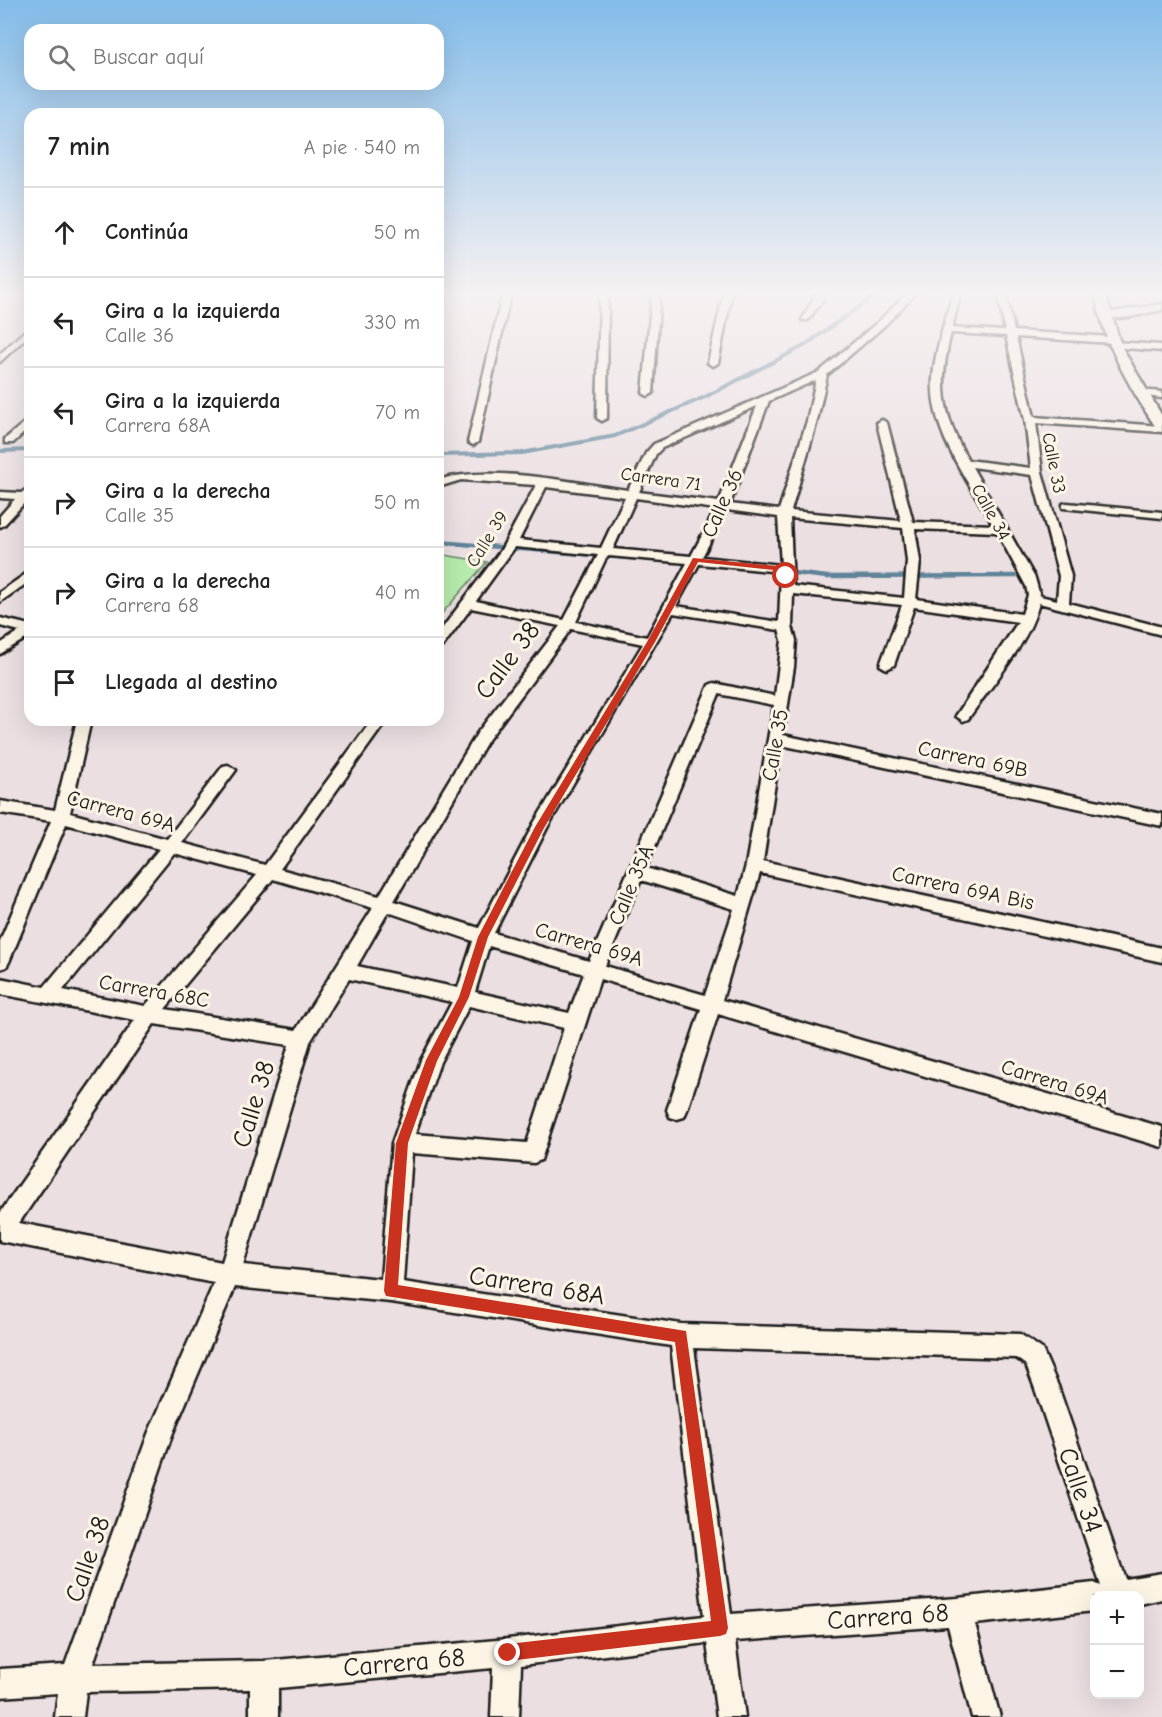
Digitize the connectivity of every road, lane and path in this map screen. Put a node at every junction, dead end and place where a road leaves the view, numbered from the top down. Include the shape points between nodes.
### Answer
1 (489, 372) edge
2 (603, 372) edge
3 (650, 372) edge
4 (938, 372) edge
5 (1018, 372) edge
6 (1129, 372) edge
7 (822, 374) joint
8 (648, 393) dead end
9 (1140, 393) junction
10 (1162, 395) edge
11 (764, 401) junction
12 (602, 418) dead end
13 (1030, 420) junction
14 (882, 423) dead end
15 (24, 427) edge
16 (1162, 428) edge
17 (9, 441) dead end
18 (473, 442) dead end
19 (965, 463) junction
20 (1037, 472) junction
21 (444, 482) edge
22 (543, 482) junction
23 (633, 493) junction
24 (24, 494) edge
25 (0, 495) edge
26 (24, 498) edge
27 (724, 505) junction
28 (1067, 506) dead end
29 (784, 514) junction
30 (1162, 515) edge
31 (0, 523) edge
32 (909, 525) junction
33 (1000, 529) junction
34 (509, 546) junction
35 (603, 556) junction
36 (694, 563) junction
37 (787, 576) junction
38 (24, 580) edge
39 (0, 598) edge
40 (1034, 598) junction
41 (908, 602) junction
42 (468, 603) junction
43 (1063, 604) junction
44 (669, 609) junction
45 (1026, 619) junction
46 (0, 622) edge
47 (569, 623) junction
48 (785, 627) junction
49 (24, 628) edge
50 (1162, 631) edge
51 (24, 633) edge
52 (444, 635) edge
53 (651, 642) junction
54 (0, 650) edge
55 (887, 665) dead end
56 (783, 702) junction
57 (963, 716) dead end
58 (82, 726) edge
59 (376, 726) edge
60 (776, 739) junction
61 (228, 770) dead end
62 (0, 807) edge
63 (62, 817) junction
64 (1162, 820) edge
65 (170, 848) junction
66 (754, 866) junction
67 (269, 872) junction
68 (637, 872) junction
69 (383, 904) junction
70 (744, 905) junction
71 (483, 937) junction
72 (1162, 955) edge
73 (0, 962) edge
74 (595, 969) junction
75 (345, 971) junction
76 (0, 987) edge
77 (49, 994) junction
78 (464, 997) junction
79 (712, 1003) junction
80 (149, 1015) junction
81 (575, 1022) junction
82 (301, 1039) junction
83 (677, 1110) dead end
84 (1162, 1137) edge
85 (402, 1143) junction
86 (0, 1230) edge
87 (229, 1275) junction
88 (391, 1291) junction
89 (681, 1336) junction
90 (1046, 1386) joint
91 (1162, 1586) edge
92 (1106, 1591) edge
93 (1134, 1591) edge
94 (1090, 1598) edge
95 (958, 1612) junction
96 (720, 1628) junction
97 (508, 1653) junction
98 (264, 1675) junction
99 (74, 1678) junction
100 (0, 1683) edge
101 (69, 1717) edge
102 (264, 1717) edge
103 (505, 1717) edge
104 (731, 1717) edge
105 (986, 1717) edge

1 - 18 street
2 - 12 street
3 - 8 street
4 - 19 street, Calle 34 via 938,409
5 - 13 street, Calle 33
6 - 9 street
7 - 11 street
7 - 29 street, Calle 35
9 - 10 street
9 - 16 street
11 - 23 street, Calle 38 via 658,446
11 - 27 street, Calle 36
13 - 16 street
13 - 20 street, Calle 33
14 - 32 street
15 - 17 street
19 - 20 street
19 - 33 street, Calle 34
20 - 43 street, Calle 33 via 1065,576
21 - 22 street, Carrera 71 via 460,477
22 - 23 street, Carrera 71
22 - 34 street, Calle 39
23 - 27 street, Carrera 71
23 - 35 street, Calle 38
24 - 25 street
26 - 31 street
27 - 29 street, Carrera 71
27 - 36 street, Calle 36
28 - 30 street
29 - 32 street, Carrera 71
29 - 37 street, Calle 35
32 - 33 street, Carrera 71
32 - 41 street via 913,579
33 - 40 street, Calle 34 via 1033,586
34 - 35 street
34 - 42 street, Calle 39
35 - 36 street
35 - 47 street, Calle 38
36 - 37 street
36 - 44 street, Calle 36
37 - 41 street
37 - 48 street, Calle 35
38 - 39 street
40 - 43 street
40 - 45 street
41 - 45 street
41 - 55 street
42 - 47 street
42 - 52 street, Calle 39
43 - 50 street
44 - 48 street
44 - 53 street, Calle 36
45 - 57 street
46 - 49 street
47 - 53 street
47 - 69 street, Calle 38 via 483,736
48 - 56 street, Calle 35 via 789,640
51 - 54 street
53 - 71 street, Calle 36 via 540,827
56 - 60 street, Calle 35
56 - 68 street, Calle 35A via 714,688
58 - 63 street
59 - 67 street
60 - 64 street, Carrera 69B
60 - 66 street, Calle 35
61 - 65 street
62 - 63 street, Carrera 69A
63 - 65 street, Carrera 69A
63 - 73 street
65 - 67 street, Carrera 69A
65 - 77 street
66 - 70 street, Calle 35
66 - 72 street, Carrera 69A Bis
67 - 69 street, Carrera 69A
67 - 80 street
68 - 70 street
68 - 74 street, Calle 35A
69 - 71 street, Carrera 69A
69 - 75 street, Calle 38
70 - 79 street, Calle 35
71 - 74 street, Carrera 69A
71 - 78 street, Calle 36
74 - 79 street, Carrera 69A
74 - 81 street, Calle 35A
75 - 78 street
75 - 82 street, Calle 38
76 - 77 street, Carrera 68C
77 - 80 street, Carrera 68C
78 - 81 street
78 - 85 street, Calle 36 via 432,1060
79 - 83 street, Calle 35
79 - 84 street, Carrera 69A
80 - 82 street, Carrera 68C
80 - 86 street
81 - 85 street, Calle 35A via 534,1153
82 - 87 street, Calle 38
85 - 88 street, Calle 36
86 - 87 street, Carrera 68A
87 - 88 street, Carrera 68A
87 - 99 street, Calle 38 via 160,1434
88 - 89 street, Carrera 68A
89 - 90 street, Carrera 68A via 1020,1346 1034,1357
89 - 96 street
90 - 92 street, Calle 34
91 - 93 street, Carrera 68
94 - 95 street, Carrera 68
95 - 96 street, Carrera 68
95 - 105 street
96 - 97 street, Carrera 68
96 - 104 street
97 - 98 street, Carrera 68
97 - 103 street
98 - 99 street, Carrera 68
98 - 102 street
99 - 100 street, Carrera 68
99 - 101 street, Calle 38

